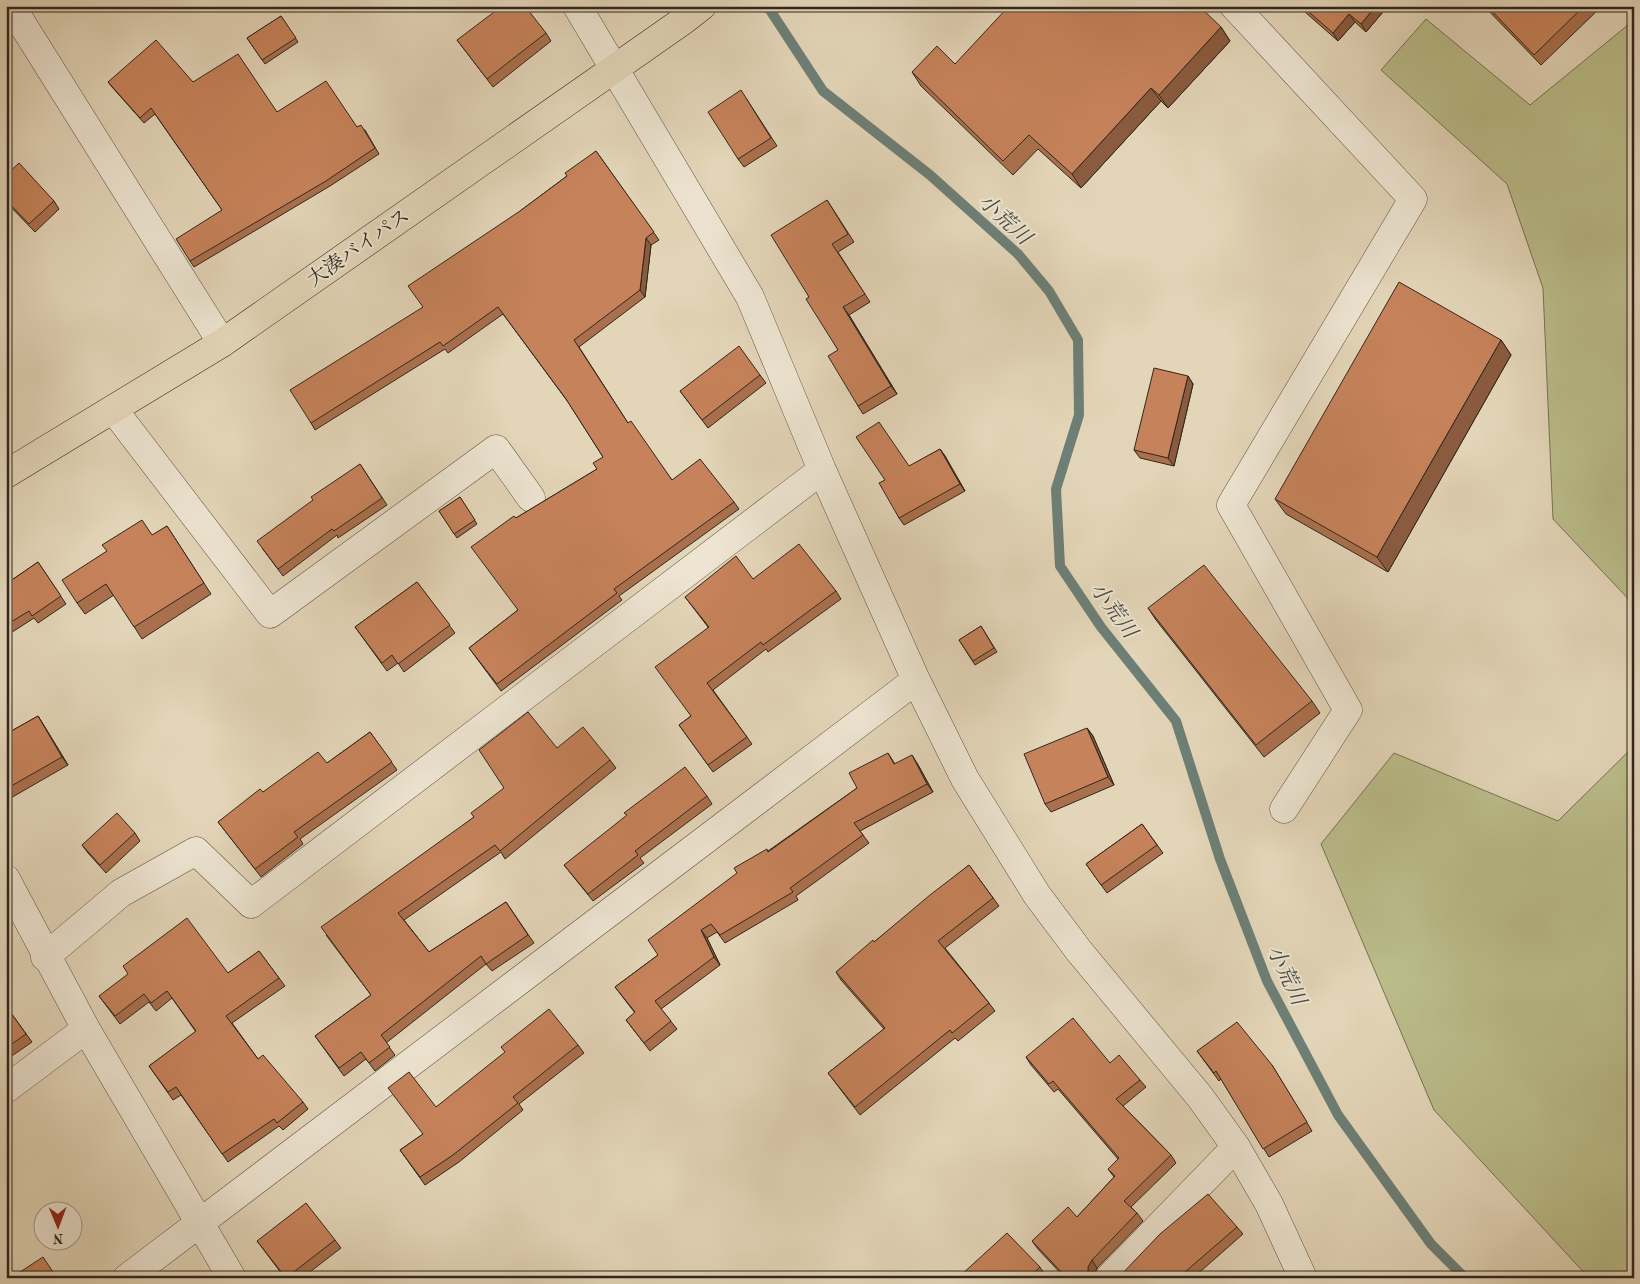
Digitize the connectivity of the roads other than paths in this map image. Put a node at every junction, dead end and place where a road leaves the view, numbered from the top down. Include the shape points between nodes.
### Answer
1 (11, 6) edge
2 (577, 6) edge
3 (1234, 6) edge
4 (693, 13) edge
5 (614, 68) junction
6 (222, 343) junction
7 (113, 409) junction
8 (822, 470) junction
9 (6, 474) edge
10 (531, 498) dead end
11 (916, 680) junction
12 (1284, 809) dead end
13 (6, 879) edge
14 (46, 957) junction
15 (86, 1030) junction
16 (6, 1089) edge
17 (1236, 1147) junction
18 (201, 1222) junction
19 (127, 1278) edge
20 (232, 1278) edge
21 (1109, 1278) edge
22 (1303, 1278) edge

1 - 6 street
2 - 5 street
3 - 12 street via 1413,199 1231,505 1348,710
4 - 5 highway, 大湊バイパス
5 - 6 highway, 大湊バイパス
5 - 8 street via 750,297
6 - 7 highway, 大湊バイパス
7 - 9 highway, 大湊バイパス
7 - 10 street via 270,614 496,450
8 - 11 street
8 - 14 street via 251,904 196,851 121,893
11 - 17 street via 965,779 1037,895 1200,1097
11 - 18 street
13 - 14 street
14 - 15 street
15 - 16 street
15 - 18 street
17 - 21 street
17 - 22 street via 1269,1204
18 - 19 street
18 - 20 street

